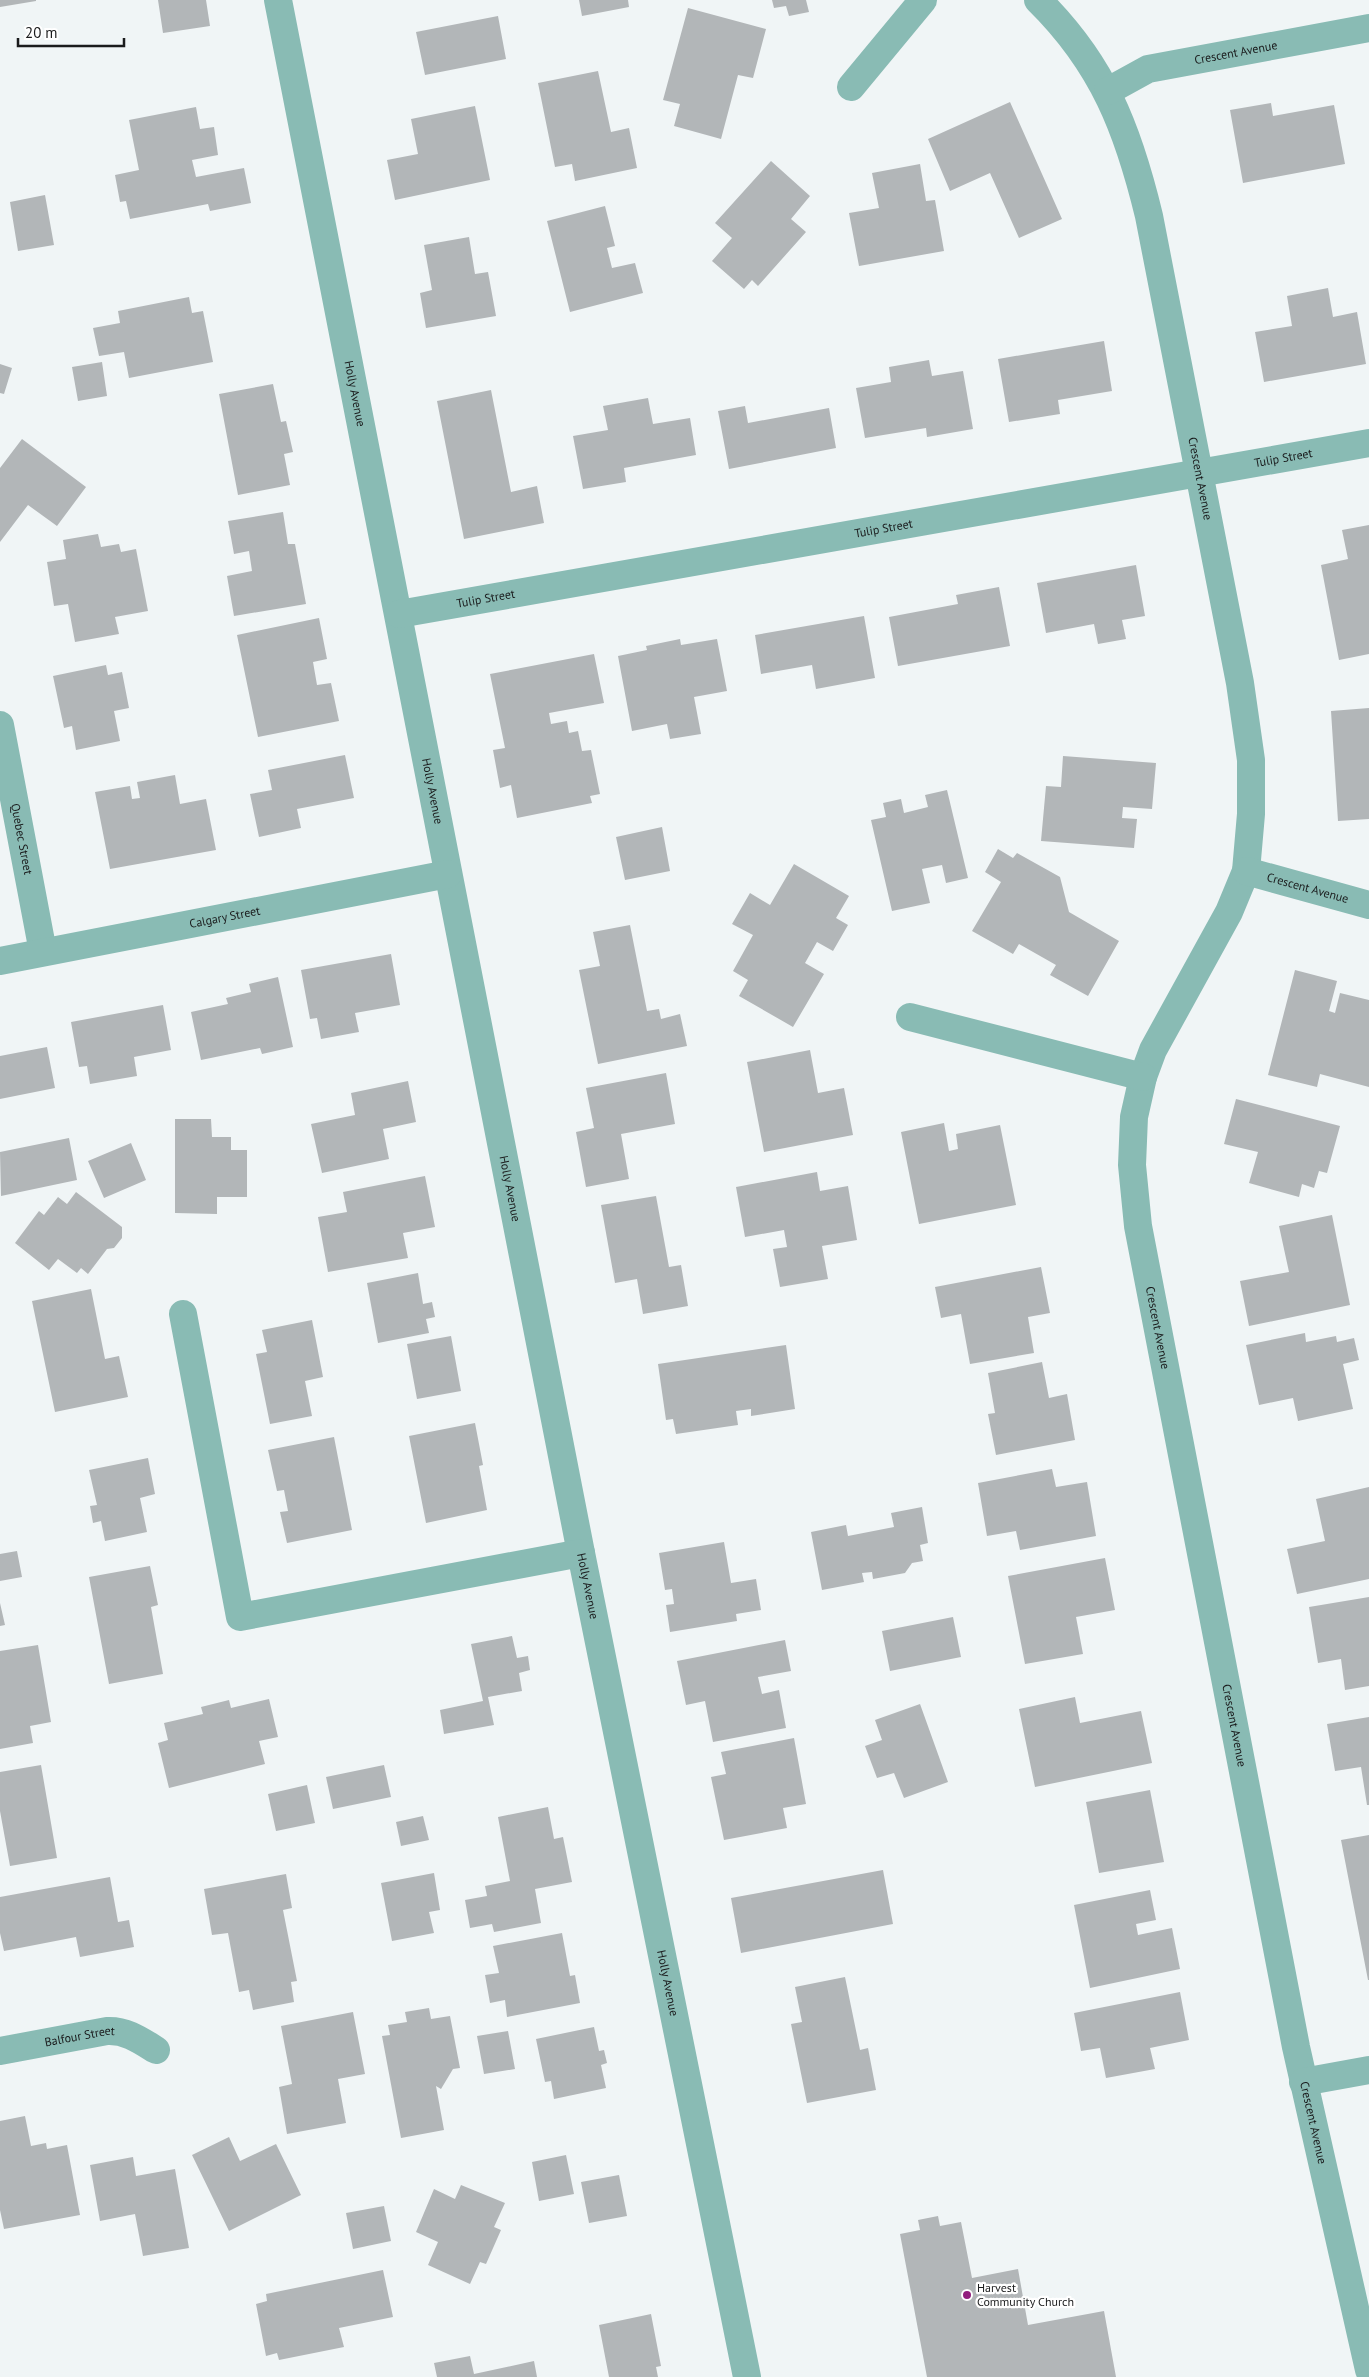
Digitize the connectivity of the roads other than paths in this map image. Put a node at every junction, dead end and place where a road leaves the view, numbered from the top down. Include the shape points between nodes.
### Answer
1 (278, 0) edge
2 (923, 0) edge
3 (1038, 0) edge
4 (1369, 28) edge
5 (852, 87) dead end
6 (1108, 91) junction
7 (1369, 443) edge
8 (1198, 472) junction
9 (399, 614) junction
10 (0, 725) edge
11 (1246, 871) junction
12 (448, 874) junction
13 (1369, 905) edge
14 (43, 952) junction
15 (0, 961) edge
16 (910, 1017) dead end
17 (1143, 1077) junction
18 (183, 1314) dead end
19 (581, 1553) junction
20 (156, 2050) dead end
21 (0, 2051) edge
22 (1369, 2070) edge
23 (1303, 2082) junction
24 (1369, 2370) edge
25 (747, 2377) edge

1 - 9 street, Holly Avenue
2 - 5 street
3 - 6 street, Crescent Avenue via 1077,42
4 - 6 street, Crescent Avenue via 1148,69
6 - 8 street, Crescent Avenue via 1125,132 1149,216
7 - 8 street, Tulip Street
8 - 9 street, Tulip Street
8 - 11 street, Crescent Avenue via 1240,684 1251,760
9 - 12 street, Holly Avenue
10 - 14 street, Quebec Street
11 - 13 street, Crescent Avenue
11 - 17 street, Crescent Avenue via 1229,912 1152,1050
12 - 14 street, Calgary Street
12 - 19 street, Holly Avenue
14 - 15 street, Calgary Street
16 - 17 street
17 - 23 street, Crescent Avenue via 1134,1117 1132,1166 1138,1226
18 - 19 street via 240,1618
19 - 25 street, Holly Avenue
20 - 21 street, Balfour Street via 130,2034 106,2030
22 - 23 street
23 - 24 street, Crescent Avenue

